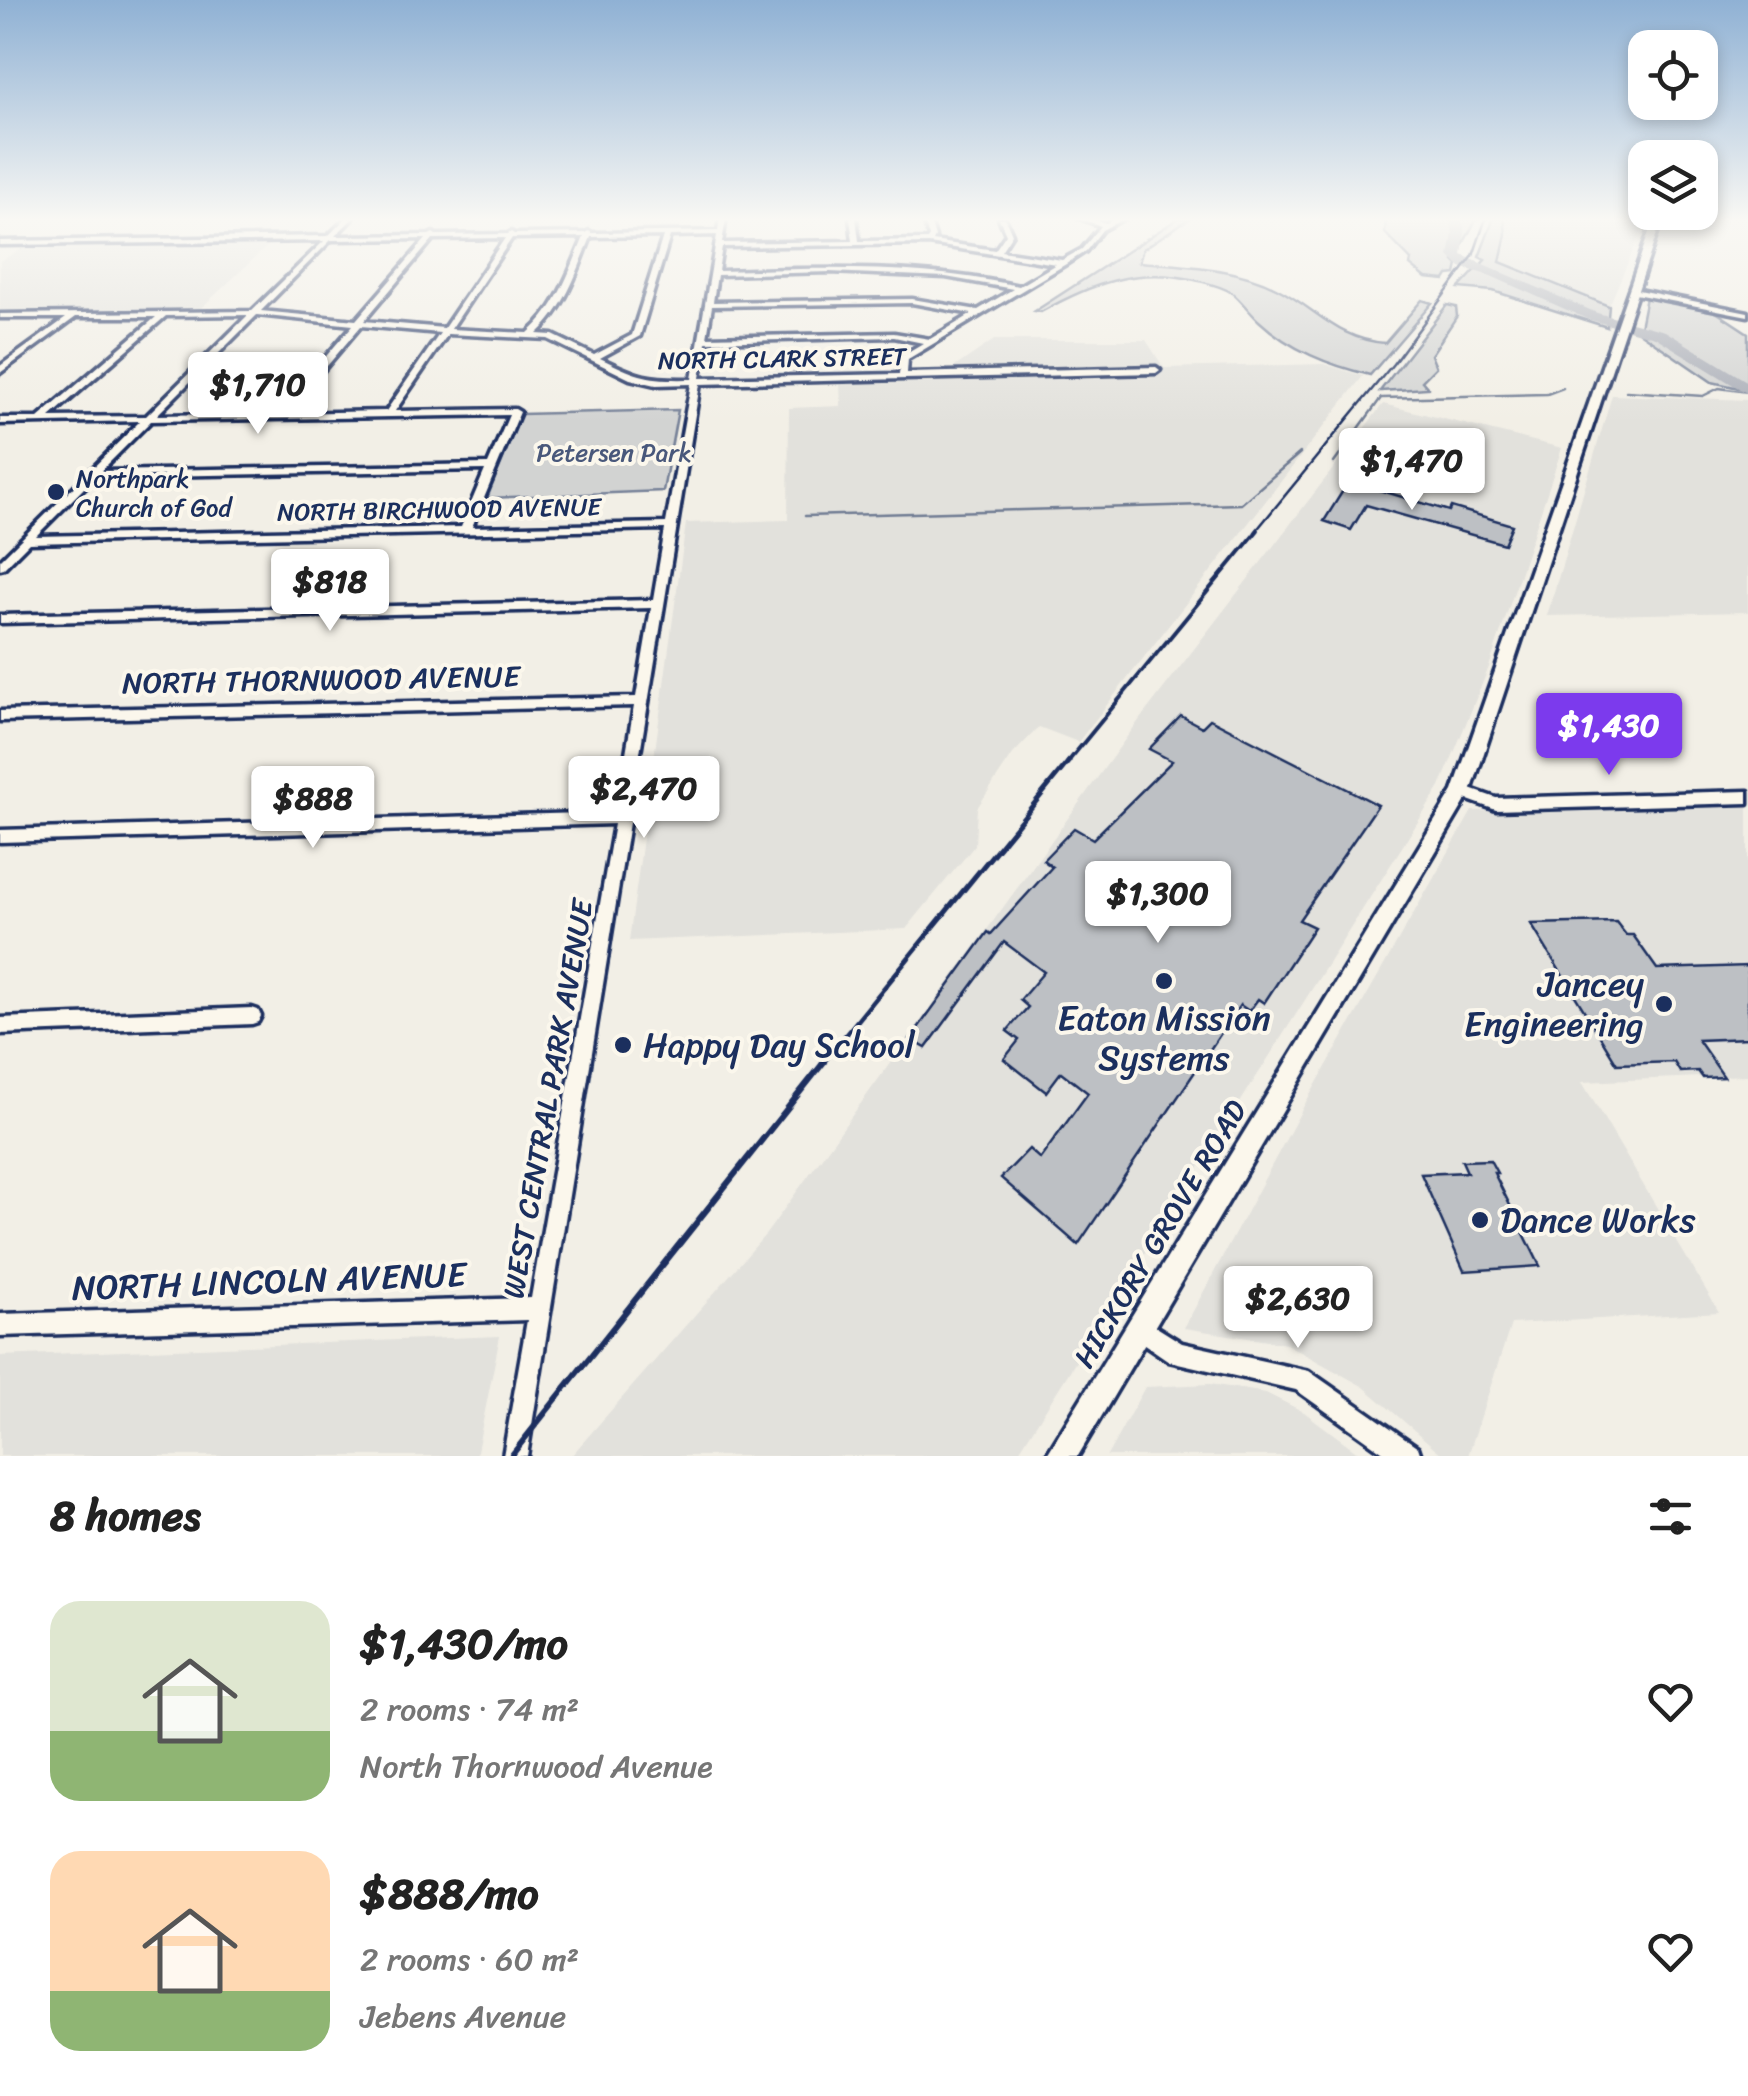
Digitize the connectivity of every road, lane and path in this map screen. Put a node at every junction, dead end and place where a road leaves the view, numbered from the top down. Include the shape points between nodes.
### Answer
1 (284, 286) edge
2 (390, 286) edge
3 (479, 286) edge
4 (566, 286) edge
5 (651, 286) edge
6 (711, 286) edge
7 (1005, 286) edge
8 (1028, 286) edge
9 (1635, 286) edge
10 (1022, 290) junction
11 (1633, 292) junction
12 (707, 304) junction
13 (258, 313) junction
14 (980, 313) junction
15 (164, 314) junction
16 (1748, 314) edge
17 (74, 315) junction
18 (0, 316) edge
19 (358, 324) junction
20 (444, 332) junction
21 (531, 335) junction
22 (702, 340) junction
23 (932, 342) junction
24 (594, 358) junction
25 (0, 370) edge
26 (1156, 370) dead end
27 (903, 376) junction
28 (695, 382) junction
29 (388, 415) junction
30 (279, 417) junction
31 (149, 419) junction
32 (40, 421) junction
33 (0, 422) edge
34 (492, 466) junction
35 (93, 474) junction
36 (671, 526) junction
37 (464, 532) junction
38 (27, 540) junction
39 (0, 566) edge
40 (659, 604) junction
41 (0, 619) edge
42 (643, 701) junction
43 (0, 716) edge
44 (1462, 792) junction
45 (1748, 797) edge
46 (624, 818) junction
47 (0, 836) edge
48 (252, 1016) dead end
49 (0, 1026) edge
50 (540, 1309) junction
51 (0, 1324) edge
52 (1139, 1327) junction
53 (515, 1456) edge
54 (1061, 1456) edge
55 (1409, 1456) edge

1 - 13 street
2 - 19 street
3 - 20 street
4 - 21 street via 545,325
5 - 24 street via 636,336
6 - 12 street, WEST CENTRAL PARK AVENUE
7 - 10 street
8 - 10 street
9 - 11 main road, HICKORY GROVE ROAD
10 - 14 street
11 - 16 street
11 - 44 main road, HICKORY GROVE ROAD
12 - 14 street via 912,300
12 - 22 street, WEST CENTRAL PARK AVENUE
13 - 15 street, NORTH CLARK STREET
13 - 19 street, NORTH CLARK STREET
13 - 31 street
14 - 23 street
15 - 17 street, NORTH CLARK STREET
15 - 32 street
17 - 18 street, NORTH CLARK STREET
17 - 25 street
19 - 20 street, NORTH CLARK STREET
19 - 30 street
20 - 21 street, NORTH CLARK STREET
20 - 29 street
21 - 24 street, NORTH CLARK STREET via 560,340
22 - 23 street via 894,334
22 - 28 street, WEST CENTRAL PARK AVENUE
23 - 27 street via 904,358
24 - 28 street, NORTH CLARK STREET via 633,377
26 - 27 street, NORTH CLARK STREET
27 - 28 street, NORTH CLARK STREET
28 - 36 street, WEST CENTRAL PARK AVENUE
29 - 30 street
29 - 34 street via 515,412
30 - 31 street
31 - 32 street
31 - 35 street
32 - 33 street
34 - 35 street
34 - 37 street
35 - 38 street
36 - 37 street, NORTH BIRCHWOOD AVENUE
36 - 40 street, WEST CENTRAL PARK AVENUE
37 - 38 street, NORTH BIRCHWOOD AVENUE
38 - 39 street
40 - 41 street
40 - 42 street, WEST CENTRAL PARK AVENUE
42 - 43 street, NORTH THORNWOOD AVENUE
42 - 46 street, WEST CENTRAL PARK AVENUE
44 - 45 street via 1496,804
44 - 52 main road, HICKORY GROVE ROAD
46 - 47 street
46 - 50 street, WEST CENTRAL PARK AVENUE
48 - 49 street
50 - 51 street, NORTH LINCOLN AVENUE
50 - 53 street, WEST CENTRAL PARK AVENUE
52 - 54 main road, HICKORY GROVE ROAD
52 - 55 street via 1177,1353 1301,1379

